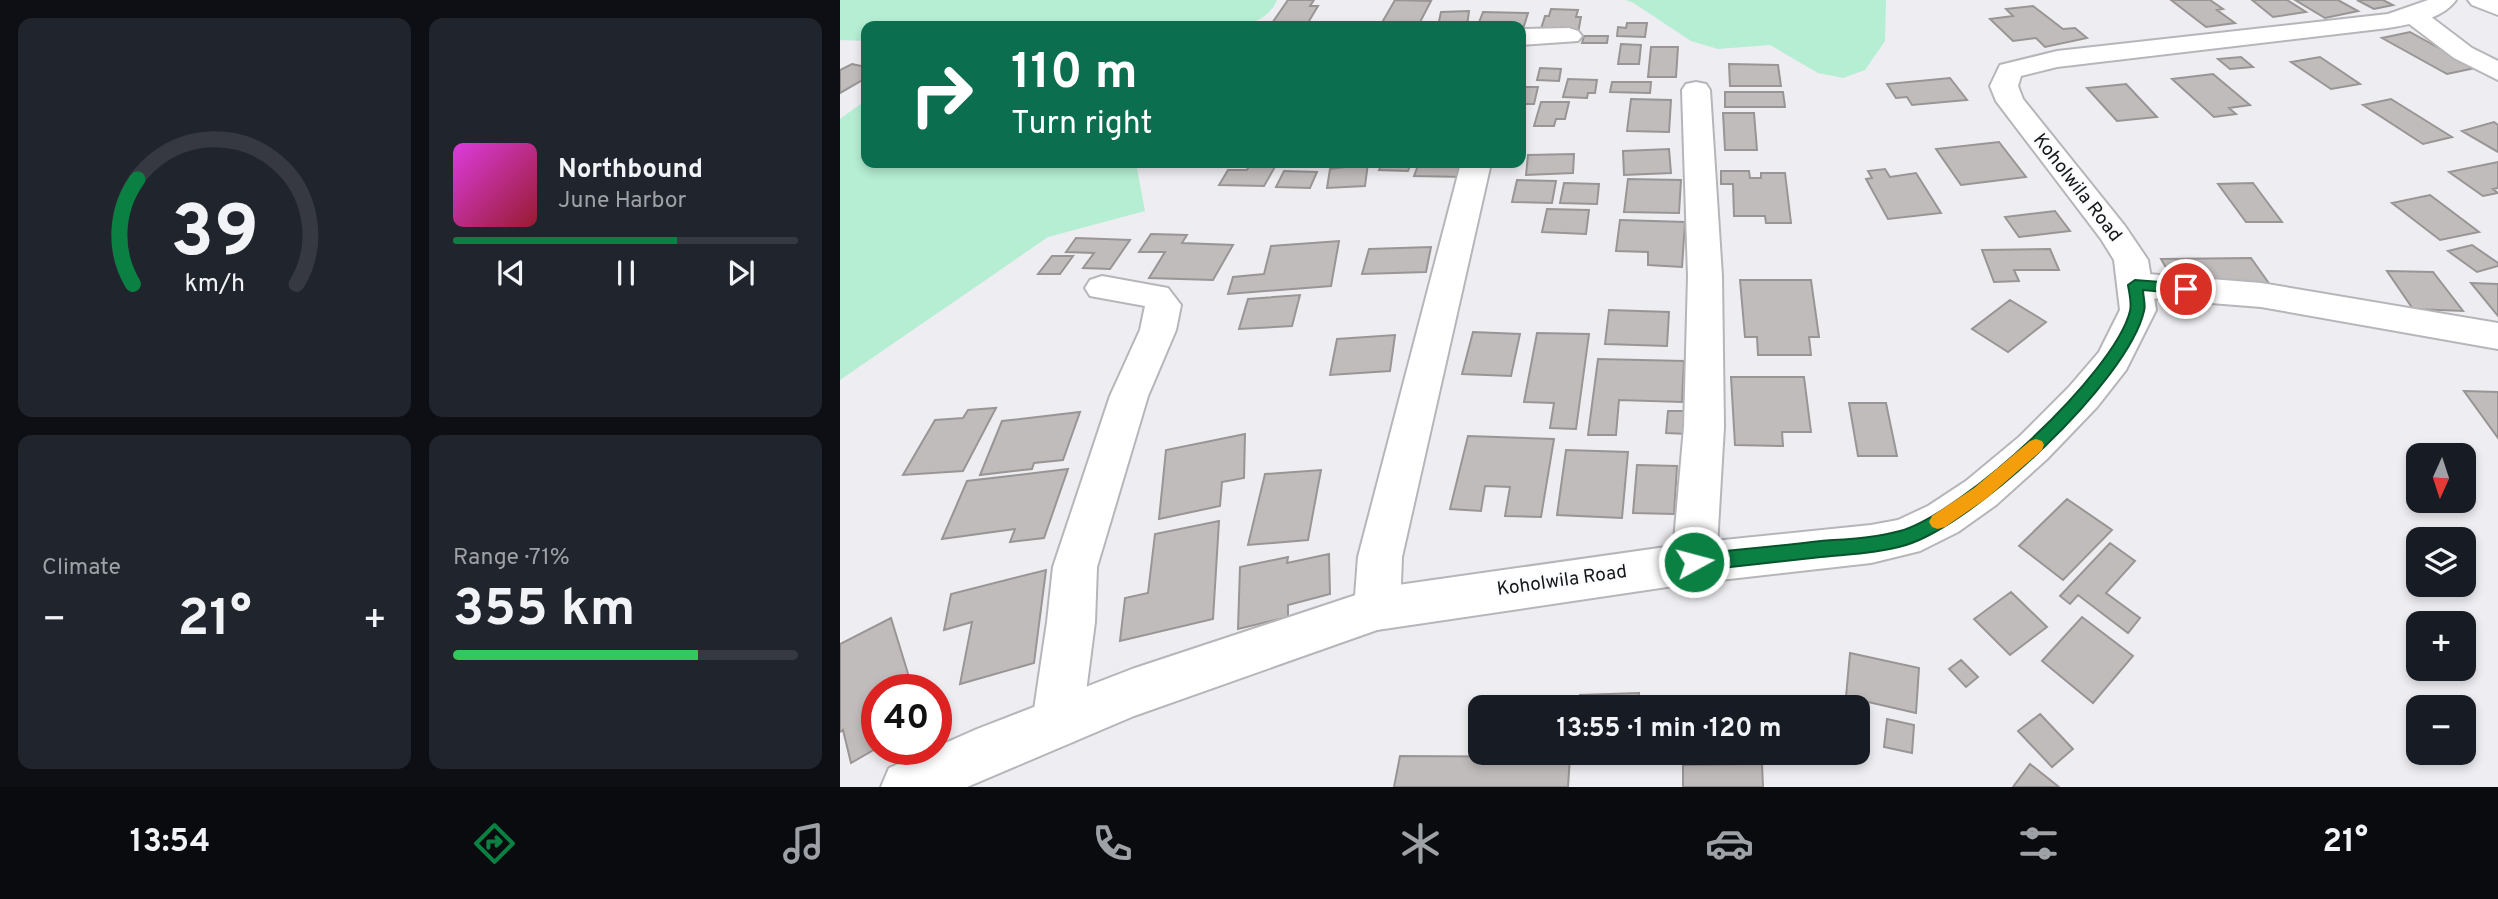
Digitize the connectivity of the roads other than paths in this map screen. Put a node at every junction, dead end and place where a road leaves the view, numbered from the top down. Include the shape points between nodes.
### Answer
1 (2480, 0) edge
2 (2429, 8) edge
3 (2498, 8) edge
4 (1569, 36) dead end
5 (1526, 37) edge
6 (2498, 72) edge
7 (1696, 90) dead end
8 (1474, 168) edge
9 (2135, 285) junction
10 (1102, 288) dead end
11 (2498, 336) edge
12 (1694, 562) junction
13 (1377, 609) junction
14 (1057, 723) junction
15 (908, 787) edge

1 - 3 street
2 - 6 street via 2463,53
2 - 9 street, Koholwila Road via 2378,22 2057,59 2009,71 2004,86 2010,101 2114,233 2131,260
4 - 5 street
7 - 12 street via 1704,262 1704,427
8 - 13 street via 1380,557
9 - 11 street via 2262,295
9 - 12 street, Koholwila Road via 2137,310 2113,360 2033,448 1943,519 1904,538 1871,544
10 - 14 street via 1156,296 1163,305 1075,567
12 - 13 street, Koholwila Road
13 - 14 street, Koholwila Road
14 - 15 street, Koholwila Road

